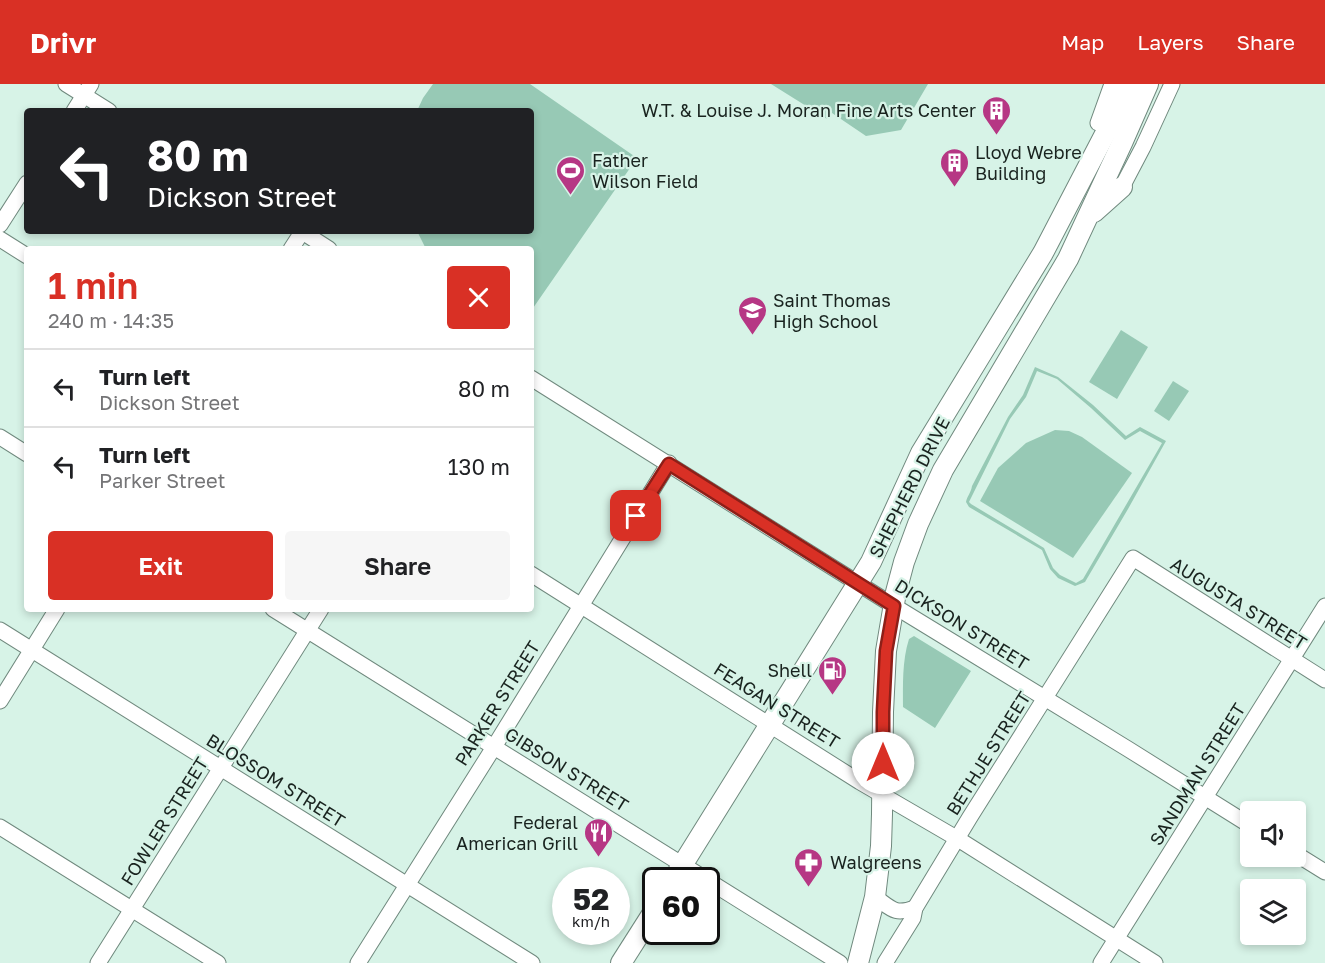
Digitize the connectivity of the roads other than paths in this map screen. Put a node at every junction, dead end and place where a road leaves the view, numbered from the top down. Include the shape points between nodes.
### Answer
1 (66, 84) edge
2 (1112, 84) edge
3 (1128, 84) edge
4 (1148, 84) edge
5 (1172, 84) edge
6 (87, 90) edge
7 (76, 108) edge
8 (106, 108) edge
9 (1098, 123) joint
10 (1122, 187) joint
11 (24, 188) edge
12 (1069, 205) junction
13 (1087, 218) junction
14 (0, 225) edge
15 (306, 234) edge
16 (0, 239) edge
17 (324, 246) edge
18 (24, 254) edge
19 (1018, 297) junction
20 (1029, 325) junction
21 (534, 380) edge
22 (0, 437) edge
23 (24, 452) edge
24 (669, 464) junction
25 (1133, 558) joint
26 (534, 576) edge
27 (859, 583) junction
28 (581, 605) junction
29 (894, 606) junction
30 (1325, 606) edge
31 (55, 612) edge
32 (278, 612) edge
33 (319, 612) edge
34 (0, 630) edge
35 (308, 631) junction
36 (32, 650) junction
37 (1292, 659) junction
38 (1325, 680) edge
39 (1046, 699) junction
40 (0, 701) edge
41 (770, 724) junction
42 (494, 747) junction
43 (220, 768) junction
44 (883, 795) junction
45 (1205, 797) junction
46 (1240, 819) edge
47 (0, 827) edge
48 (958, 838) junction
49 (1306, 860) edge
50 (671, 867) edge
51 (681, 867) edge
52 (1325, 872) edge
53 (407, 885) junction
54 (720, 896) edge
55 (875, 897) junction
56 (915, 908) junction
57 (132, 909) junction
58 (642, 930) edge
59 (1116, 939) junction
60 (98, 963) edge
61 (218, 963) edge
62 (358, 963) edge
63 (532, 963) edge
64 (621, 963) edge
65 (840, 963) edge
66 (858, 963) edge
67 (885, 963) edge
68 (1101, 963) edge
69 (1155, 963) edge

1 - 6 street
2 - 9 street
3 - 12 main road, SHEPHERD DRIVE
4 - 13 main road, SHEPHERD DRIVE
5 - 10 street
6 - 7 street
6 - 8 street
9 - 12 main road
10 - 13 main road
11 - 14 street
12 - 19 main road, SHEPHERD DRIVE
13 - 20 main road, SHEPHERD DRIVE
15 - 17 street
16 - 18 street
19 - 20 main road
19 - 27 main road, SHEPHERD DRIVE via 921,453 883,540
20 - 29 main road, SHEPHERD DRIVE via 943,470 918,524
21 - 24 street, DICKSON STREET
22 - 23 street
24 - 27 street, DICKSON STREET
24 - 28 street, PARKER STREET
25 - 37 street, AUGUSTA STREET
25 - 39 street, BETHJE STREET
26 - 28 street, FEAGAN STREET
27 - 29 street, DICKSON STREET
27 - 41 main road, SHEPHERD DRIVE
28 - 41 street, FEAGAN STREET
28 - 42 street, PARKER STREET
29 - 39 street, DICKSON STREET
29 - 44 main road, SHEPHERD DRIVE via 885,663
30 - 37 street, SANDMAN STREET
31 - 36 street
32 - 35 street, GIBSON STREET
33 - 35 street, FOWLER STREET
34 - 36 street, BLOSSOM STREET
35 - 42 street, GIBSON STREET
35 - 43 street, FOWLER STREET
36 - 40 street
36 - 43 street, BLOSSOM STREET
37 - 38 street, AUGUSTA STREET
37 - 45 street, SANDMAN STREET
39 - 45 street, DICKSON STREET
39 - 48 street, BETHJE STREET
41 - 44 street, FEAGAN STREET
41 - 51 main road, SHEPHERD DRIVE
42 - 50 street, GIBSON STREET
42 - 53 street, PARKER STREET
43 - 53 street, BLOSSOM STREET
43 - 57 street, FOWLER STREET
44 - 48 street, FEAGAN STREET
44 - 55 main road, SHEPHERD DRIVE
45 - 46 street, DICKSON STREET
45 - 59 street, SANDMAN STREET
47 - 57 street
48 - 56 street, BETHJE STREET
48 - 59 street, FEAGAN STREET
49 - 52 street
53 - 62 street, PARKER STREET
53 - 63 street, BLOSSOM STREET
54 - 65 street, GIBSON STREET
55 - 56 street via 897,912
55 - 66 main road, SHEPHERD DRIVE
56 - 67 street, BETHJE STREET via 913,918
57 - 60 street, FOWLER STREET
57 - 61 street
58 - 64 main road
59 - 68 street, SANDMAN STREET
59 - 69 street, FEAGAN STREET

